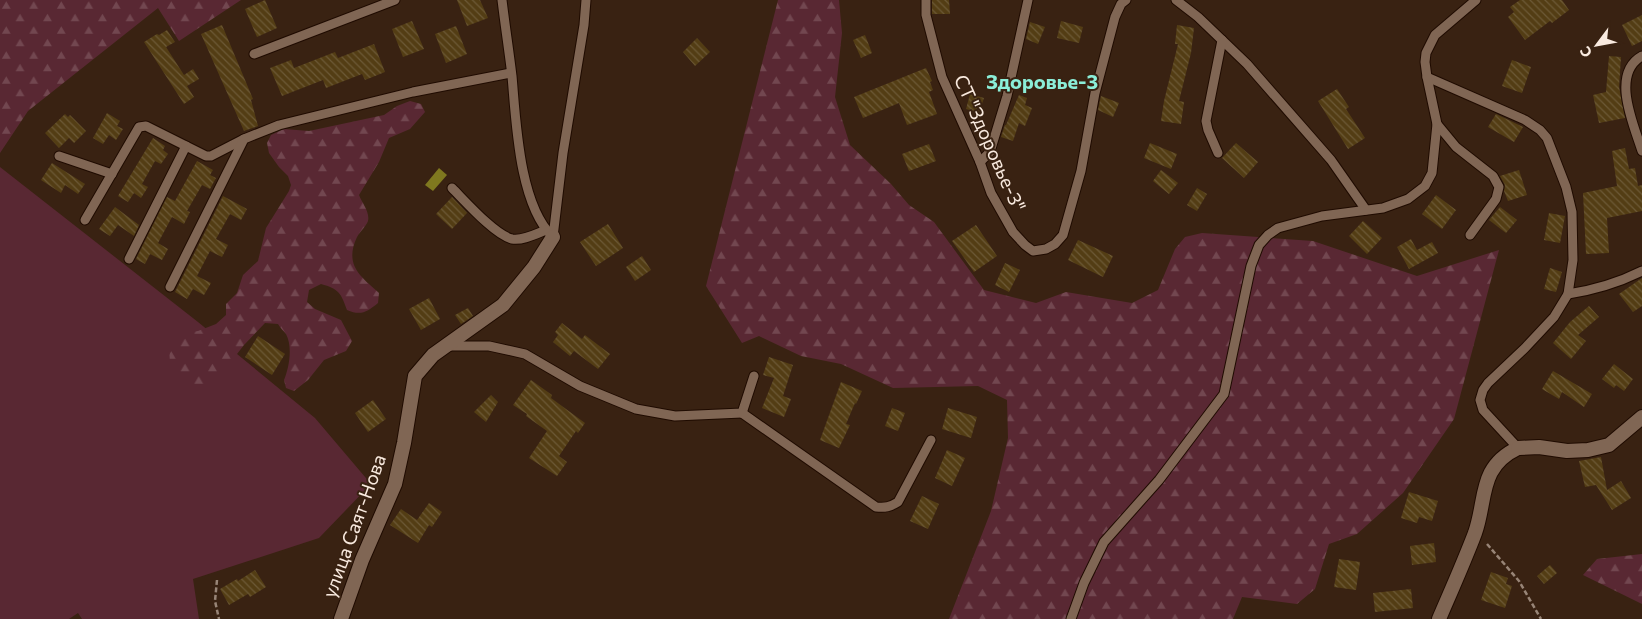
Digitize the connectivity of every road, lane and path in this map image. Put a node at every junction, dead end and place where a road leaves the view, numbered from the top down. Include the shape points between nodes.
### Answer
1 (395, 0) edge
2 (502, 0) edge
3 (586, 0) edge
4 (926, 0) edge
5 (1028, 0) edge
6 (1126, 0) edge
7 (1176, 0) edge
8 (1476, 0) edge
9 (1222, 40) junction
10 (254, 54) dead end
11 (1642, 56) edge
12 (511, 73) junction
13 (1427, 77) junction
14 (1436, 124) junction
15 (244, 139) junction
16 (186, 146) junction
17 (1642, 151) edge
18 (1218, 153) dead end
19 (60, 156) dead end
20 (980, 162) junction
21 (112, 174) junction
22 (452, 188) dead end
23 (1366, 210) junction
24 (85, 220) dead end
25 (549, 234) junction
26 (1470, 235) dead end
27 (129, 259) dead end
28 (1642, 271) edge
29 (170, 287) dead end
30 (1568, 294) junction
31 (446, 346) junction
32 (754, 376) dead end
33 (742, 413) junction
34 (1642, 417) edge
35 (931, 440) dead end
36 (1518, 448) junction
37 (1475, 531) junction
38 (217, 580) dead end
39 (219, 619) edge
40 (341, 619) edge
41 (1071, 619) edge
42 (1439, 619) edge
43 (1541, 619) edge

1 - 10 lane
2 - 12 lane
3 - 25 lane
4 - 20 lane, СТ "Здоровье-3" via 926,15 942,77
5 - 20 lane via 1007,96 990,152
6 - 20 lane, СТ "Здоровье-3" via 1115,17 1095,93 1082,171 1062,235 1055,244 1034,251 1013,232 991,193
7 - 9 lane
8 - 13 lane via 1435,35 1424,62
9 - 18 lane via 1206,121
9 - 23 lane via 1331,160
11 - 17 lane via 1630,68 1625,80 1628,106
12 - 15 lane via 404,94 279,125
12 - 25 lane via 519,147 528,188 533,207
13 - 14 lane
13 - 30 lane via 1526,120 1547,138 1572,212 1573,260
14 - 23 lane via 1432,173 1425,186 1408,199
14 - 26 lane via 1456,147 1493,176 1499,187 1496,199
15 - 16 lane via 211,156
15 - 29 lane
16 - 21 lane via 142,125
16 - 27 lane
19 - 21 lane
21 - 24 lane
22 - 25 lane via 499,233 513,240
23 - 41 lane via 1322,216 1278,228 1259,246 1251,266 1224,394 1159,480 1104,542
25 - 31 street, улица Саят-Нова via 534,268 503,304
28 - 30 lane via 1605,287
30 - 36 lane via 1554,317 1488,383 1481,395 1483,410
31 - 33 lane via 489,346 526,354 580,386 636,409 675,416
31 - 40 street, улица Саят-Нова via 433,355 415,376 395,484
32 - 33 lane
33 - 35 lane via 876,507 885,508 898,502
34 - 36 street via 1608,445 1567,452 1539,447
36 - 37 street via 1501,459 1490,474
37 - 42 street
37 - 43 path via 1519,581
38 - 39 path via 215,602

